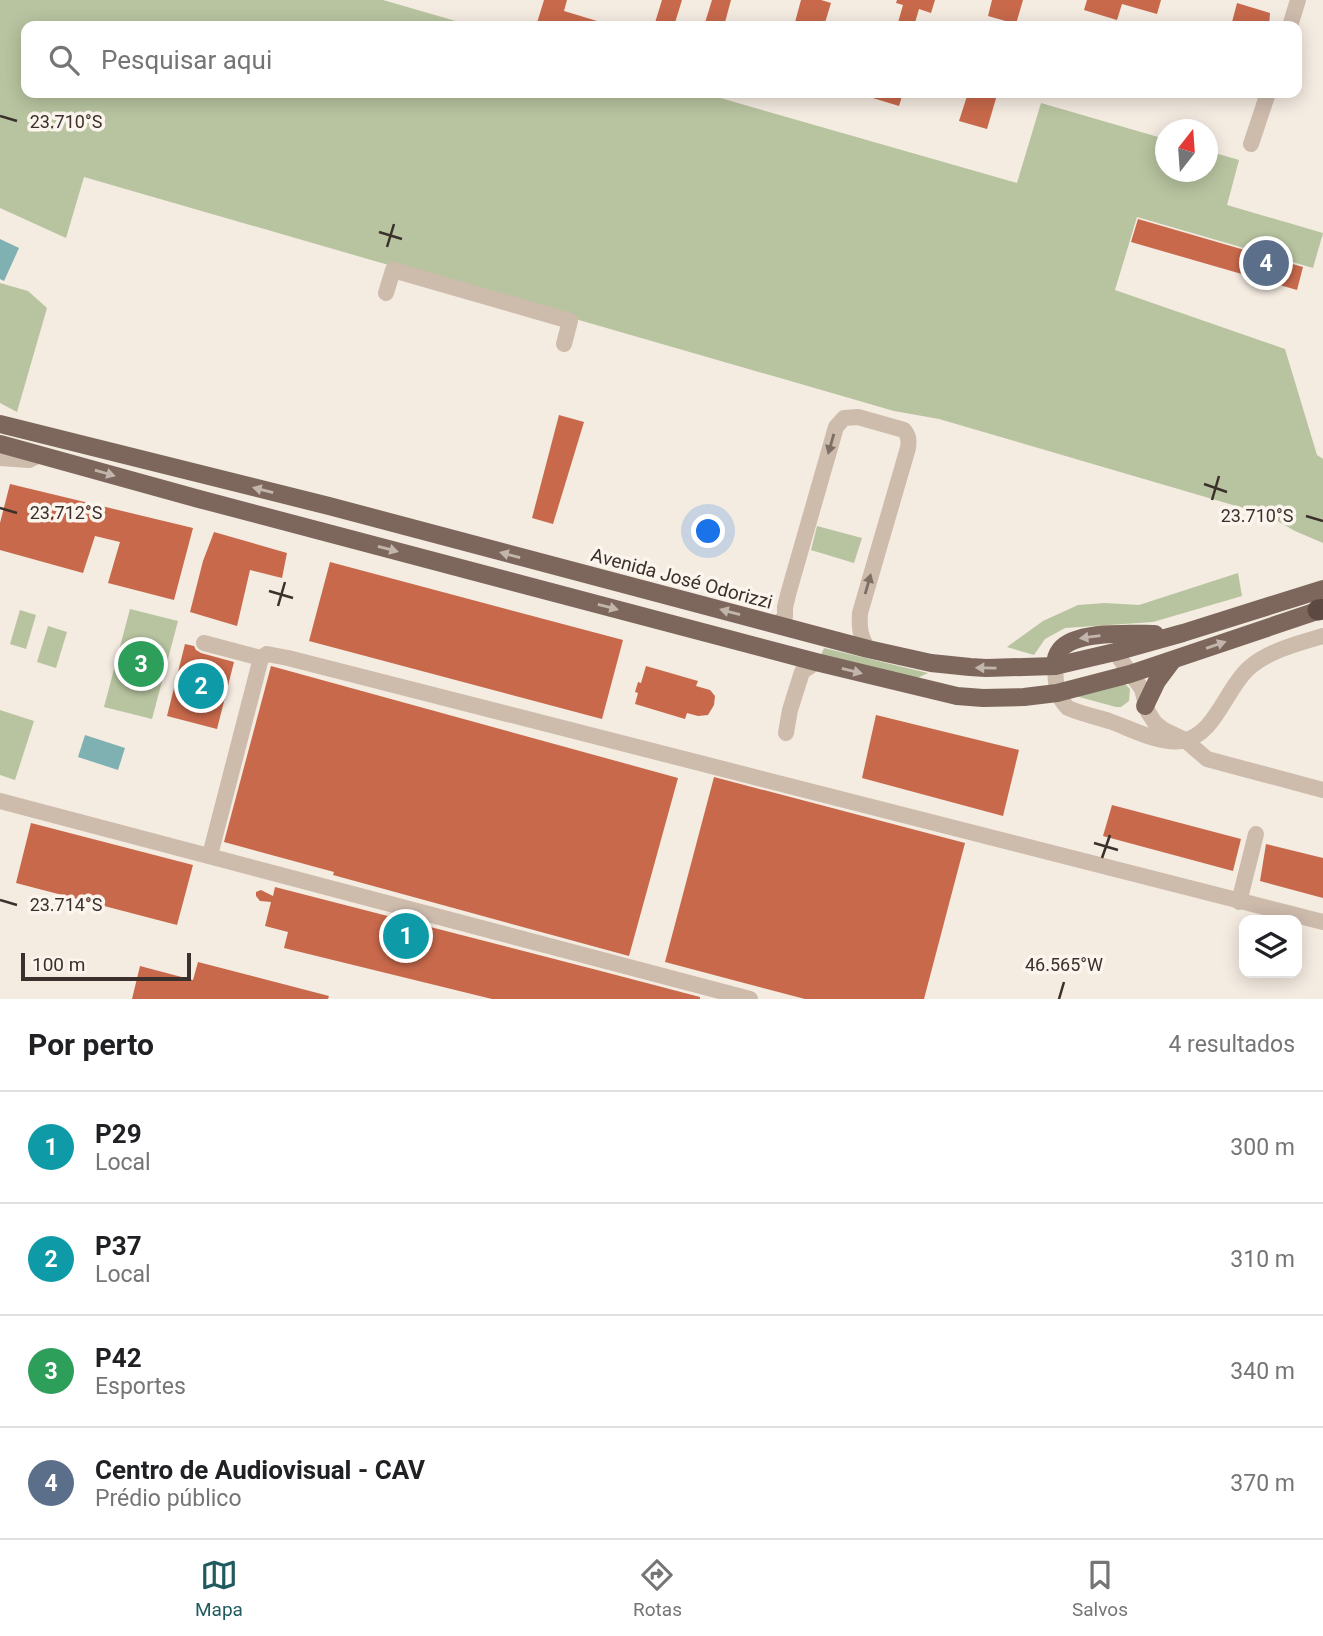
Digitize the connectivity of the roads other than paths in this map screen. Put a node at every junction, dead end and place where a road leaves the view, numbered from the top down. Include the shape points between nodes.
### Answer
1 (1298, 0) edge
2 (1292, 21) edge
3 (1266, 98) edge
4 (1251, 144) dead end
5 (386, 293) dead end
6 (564, 344) dead end
7 (0, 416) edge
8 (0, 424) edge
9 (32, 432) junction
10 (0, 444) edge
11 (39, 456) junction
12 (0, 458) edge
13 (329, 506) junction
14 (322, 531) junction
15 (1323, 589) edge
16 (1321, 610) edge
17 (776, 625) junction
18 (1183, 633) junction
19 (1323, 636) edge
20 (204, 643) dead end
21 (867, 649) junction
22 (1115, 652) junction
23 (261, 658) junction
24 (1174, 660) junction
25 (799, 664) junction
26 (1055, 666) junction
27 (1130, 674) junction
28 (1057, 693) junction
29 (1145, 706) junction
30 (1109, 721) junction
31 (786, 733) dead end
32 (1185, 740) junction
33 (1323, 790) edge
34 (0, 801) edge
35 (1256, 834) dead end
36 (210, 855) junction
37 (1239, 902) junction
38 (1323, 922) edge
39 (750, 999) edge

1 - 2 street
3 - 4 street
5 - 6 street via 393,270 459,288 570,321
7 - 9 street, Avenida José Odorizzi
8 - 9 main road, Avenida José Odorizzi
13 -> 9 main road, Avenida José Odorizzi
10 - 11 main road
11 - 12 street
11 -> 14 main road
13 - 14 street
17 -> 13 main road, Avenida José Odorizzi
14 -> 25 main road
15 - 18 main road, Avenida José Odorizzi
24 -> 16 main road
17 - 21 main road, Avenida José Odorizzi
21 -> 17 street via 859,628 860,613 909,441 904,430 858,417 844,418 836,427 785,617
18 - 22 main road, Avenida José Odorizzi
18 -> 26 main road via 1077,639 1058,652
19 - 32 street via 1251,666 1208,725
20 - 23 street
26 -> 21 main road, Avenida José Odorizzi via 970,667
22 - 26 main road, Avenida José Odorizzi
22 - 27 street
23 - 36 street
23 - 37 street via 267,654 288,658
24 - 27 main road
24 - 29 main road
25 -> 28 main road via 957,696
25 - 31 street
26 - 28 street
27 - 28 main road
27 - 29 street via 1142,690
28 - 30 street via 1068,708
29 - 30 street via 1132,718
29 - 32 street via 1159,726
30 - 32 street via 1157,738
32 - 33 street via 1207,759
34 - 36 street
35 - 37 street
36 - 39 street
37 - 38 street

